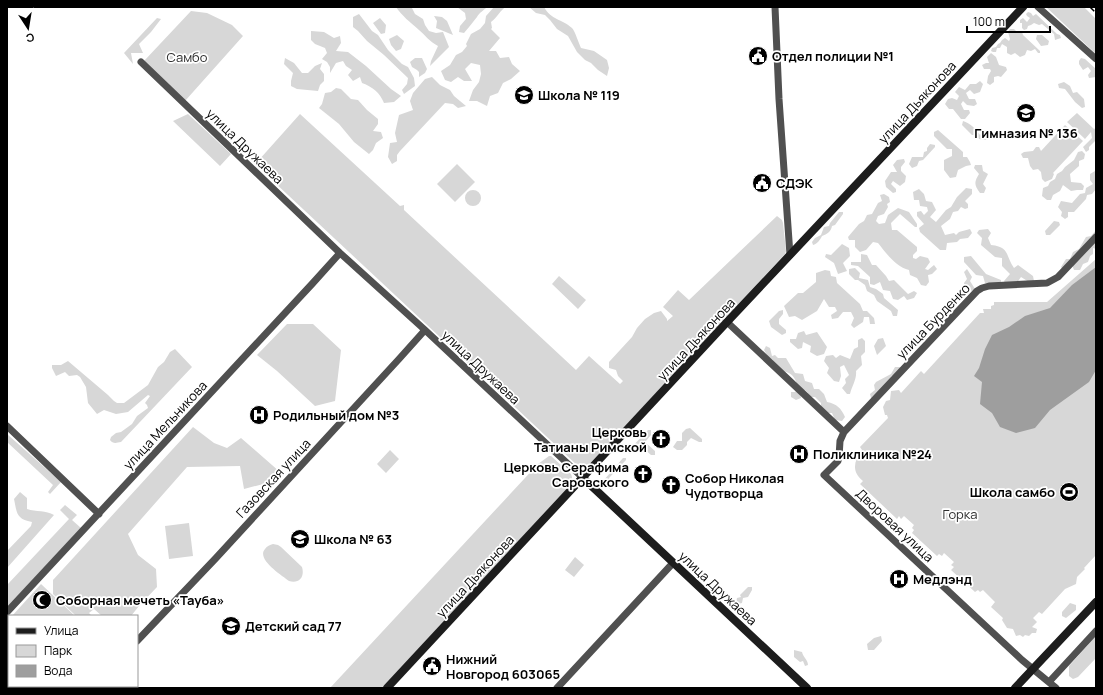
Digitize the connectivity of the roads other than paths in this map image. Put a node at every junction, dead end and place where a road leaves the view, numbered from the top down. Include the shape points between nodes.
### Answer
1 (1023, 7) edge
2 (1038, 7) edge
3 (777, 9) edge
4 (1096, 59) edge
5 (141, 62) dead end
6 (1096, 237) edge
7 (340, 253) junction
8 (790, 255) junction
9 (727, 322) junction
10 (425, 330) junction
11 (7, 426) edge
12 (844, 432) junction
13 (824, 475) joint
14 (583, 478) junction
15 (100, 514) junction
16 (674, 563) junction
17 (1096, 602) edge
18 (7, 612) edge
19 (1096, 631) edge
20 (138, 640) edge
21 (1034, 669) junction
22 (1049, 682) junction
23 (387, 688) edge
24 (557, 688) edge
25 (807, 688) edge
26 (1016, 688) edge
27 (1056, 688) edge

1 - 8 main road, улица Дьяконова
2 - 4 street
3 - 8 street via 779,100
5 - 7 street, улица Дружаева
6 - 12 street, улица Бурденко via 1047,284 989,286 977,290
7 - 10 street, улица Дружаева
7 - 15 street, улица Мельникова
8 - 9 main road, улица Дьяконова
9 - 12 street
9 - 14 main road, улица Дьяконова
10 - 14 street, улица Дружаева
10 - 20 street, Газовская улица
11 - 15 street
12 - 13 street, улица Бурденко via 840,441 838,461
13 - 21 street, Дворовая улица
14 - 16 main road, улица Дружаева
14 - 23 main road, улица Дьяконова
15 - 18 street, улица Мельникова
16 - 24 street
16 - 25 main road, улица Дружаева
17 - 21 main road
19 - 22 street
21 - 22 street, Дворовая улица
21 - 26 main road
22 - 27 street, Дворовая улица

